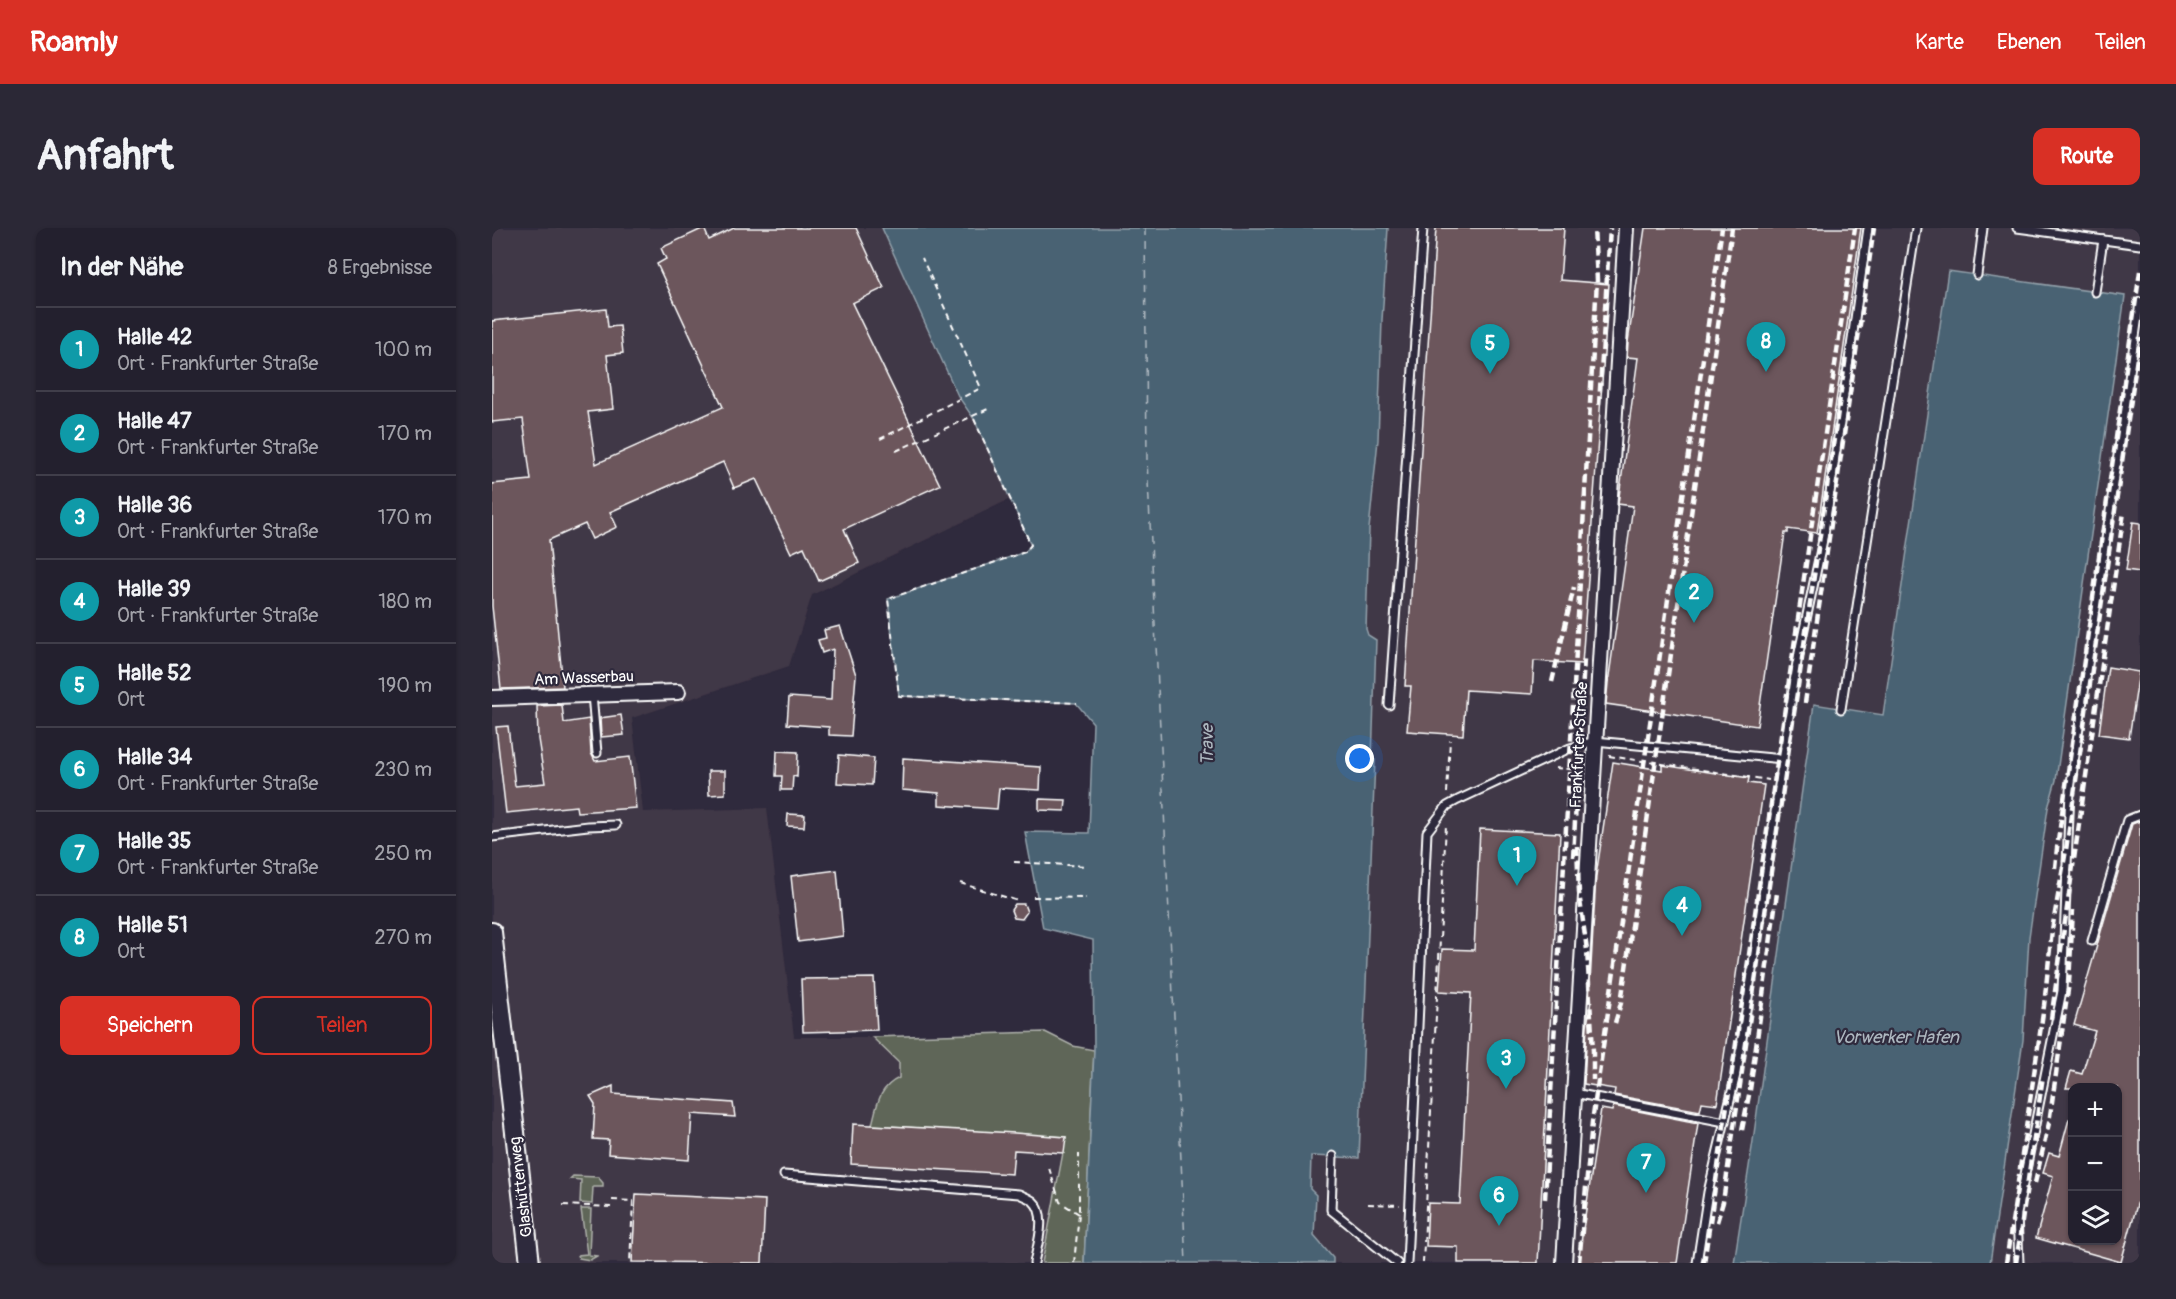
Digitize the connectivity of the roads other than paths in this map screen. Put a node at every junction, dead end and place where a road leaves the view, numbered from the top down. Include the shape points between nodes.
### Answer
1 (1423, 228) edge
2 (1626, 228) edge
3 (1868, 228) edge
4 (1916, 228) edge
5 (1983, 228) edge
6 (2018, 228) edge
7 (2103, 240) junction
8 (2140, 245) edge
9 (1977, 275) dead end
10 (2095, 292) dead end
11 (2140, 302) edge
12 (678, 692) dead end
13 (592, 694) junction
14 (492, 698) edge
15 (1389, 705) dead end
16 (1841, 709) dead end
17 (1595, 741) junction
18 (597, 753) dead end
19 (1783, 759) junction
20 (2140, 815) edge
21 (616, 825) dead end
22 (492, 837) edge
23 (492, 932) edge
24 (2092, 941) dead end
25 (1574, 1093) junction
26 (1725, 1122) junction
27 (1333, 1156) dead end
28 (784, 1175) dead end
29 (530, 1263) edge
30 (1034, 1263) edge
31 (1397, 1263) edge
32 (1407, 1263) edge
33 (1564, 1263) edge
34 (1697, 1263) edge
35 (2019, 1263) edge

1 - 15 lane
2 - 17 street, Frankfurter Straße
3 - 19 lane via 1824,535 1797,662
4 - 16 lane
5 - 9 lane
6 - 7 lane
7 - 8 lane
7 - 10 lane
11 - 35 lane via 2070,790 2062,991 2017,1214
12 - 13 street, Am Wasserbau
13 - 14 street, Am Wasserbau
13 - 18 lane
17 - 19 lane
17 - 25 street, Frankfurter Straße
17 - 32 lane via 1570,748 1447,806 1427,831
19 - 26 lane via 1738,1066
20 - 24 lane via 2127,820
21 - 22 lane
23 - 29 street, Glashüttenweg
25 - 26 lane
25 - 33 street, Frankfurter Straße
26 - 34 lane via 1708,1192
27 - 31 lane via 1331,1209
28 - 30 lane via 1019,1194 1032,1200 1040,1212

